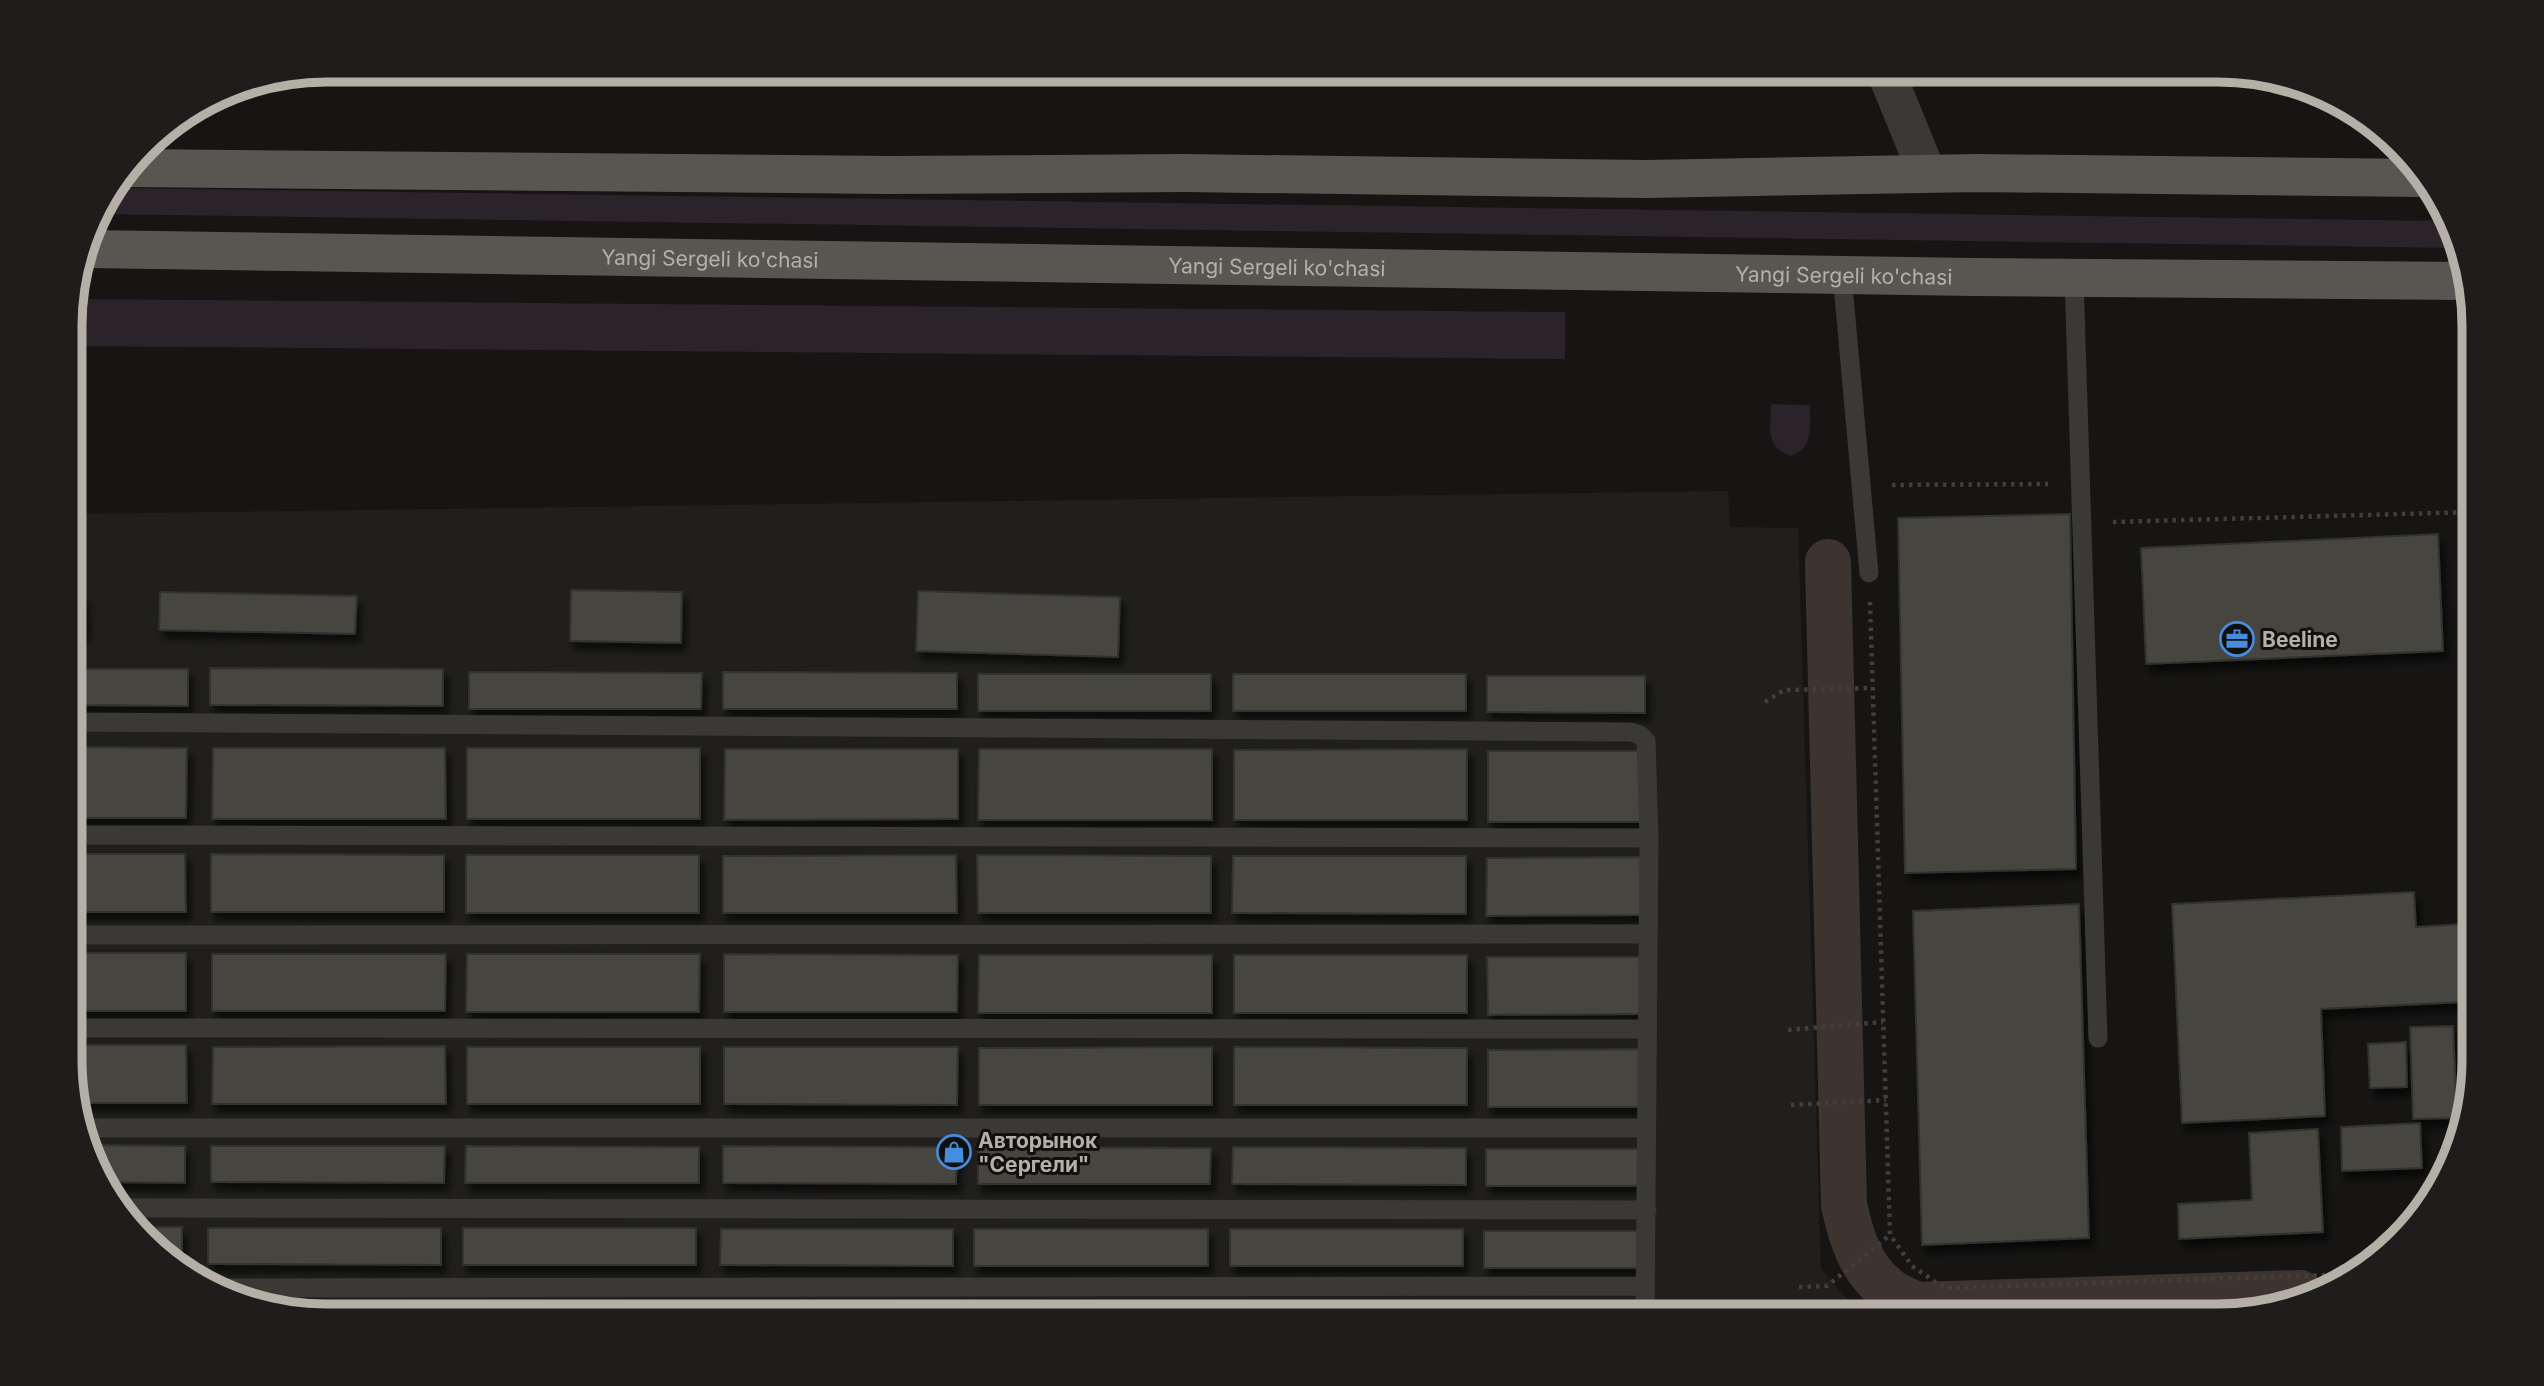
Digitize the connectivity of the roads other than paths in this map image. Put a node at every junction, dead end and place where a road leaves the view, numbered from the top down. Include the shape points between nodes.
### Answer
1 (1890, 82) edge
2 (141, 168) edge
3 (1927, 173) junction
4 (2411, 178) edge
5 (95, 249) edge
6 (1842, 274) junction
7 (2074, 277) junction
8 (2457, 281) edge
9 (1869, 573) road end
10 (82, 722) edge
11 (82, 835) edge
12 (1649, 838) junction
13 (82, 934) edge
14 (1647, 934) junction
15 (82, 1028) edge
16 (1647, 1029) junction
17 (2098, 1038) dead end
18 (93, 1128) edge
19 (1647, 1128) junction
20 (133, 1208) edge
21 (1647, 1210) junction
22 (1645, 1286) junction
23 (240, 1288) edge
24 (1645, 1303) edge

1 - 3 street
2 - 3 main road via 1646,179
3 - 4 main road
5 - 6 main road, Yangi Sergeli ko'chasi
6 - 7 main road, Yangi Sergeli ko'chasi
6 - 9 lane
7 - 8 main road, Yangi Sergeli ko'chasi
7 - 17 lane
10 - 12 lane via 1631,732 1646,741
11 - 12 lane
12 - 14 lane
13 - 14 lane
14 - 16 lane
15 - 16 lane
16 - 19 lane
18 - 19 lane
19 - 21 lane
20 - 21 lane
21 - 22 lane
22 - 23 lane
22 - 24 lane

